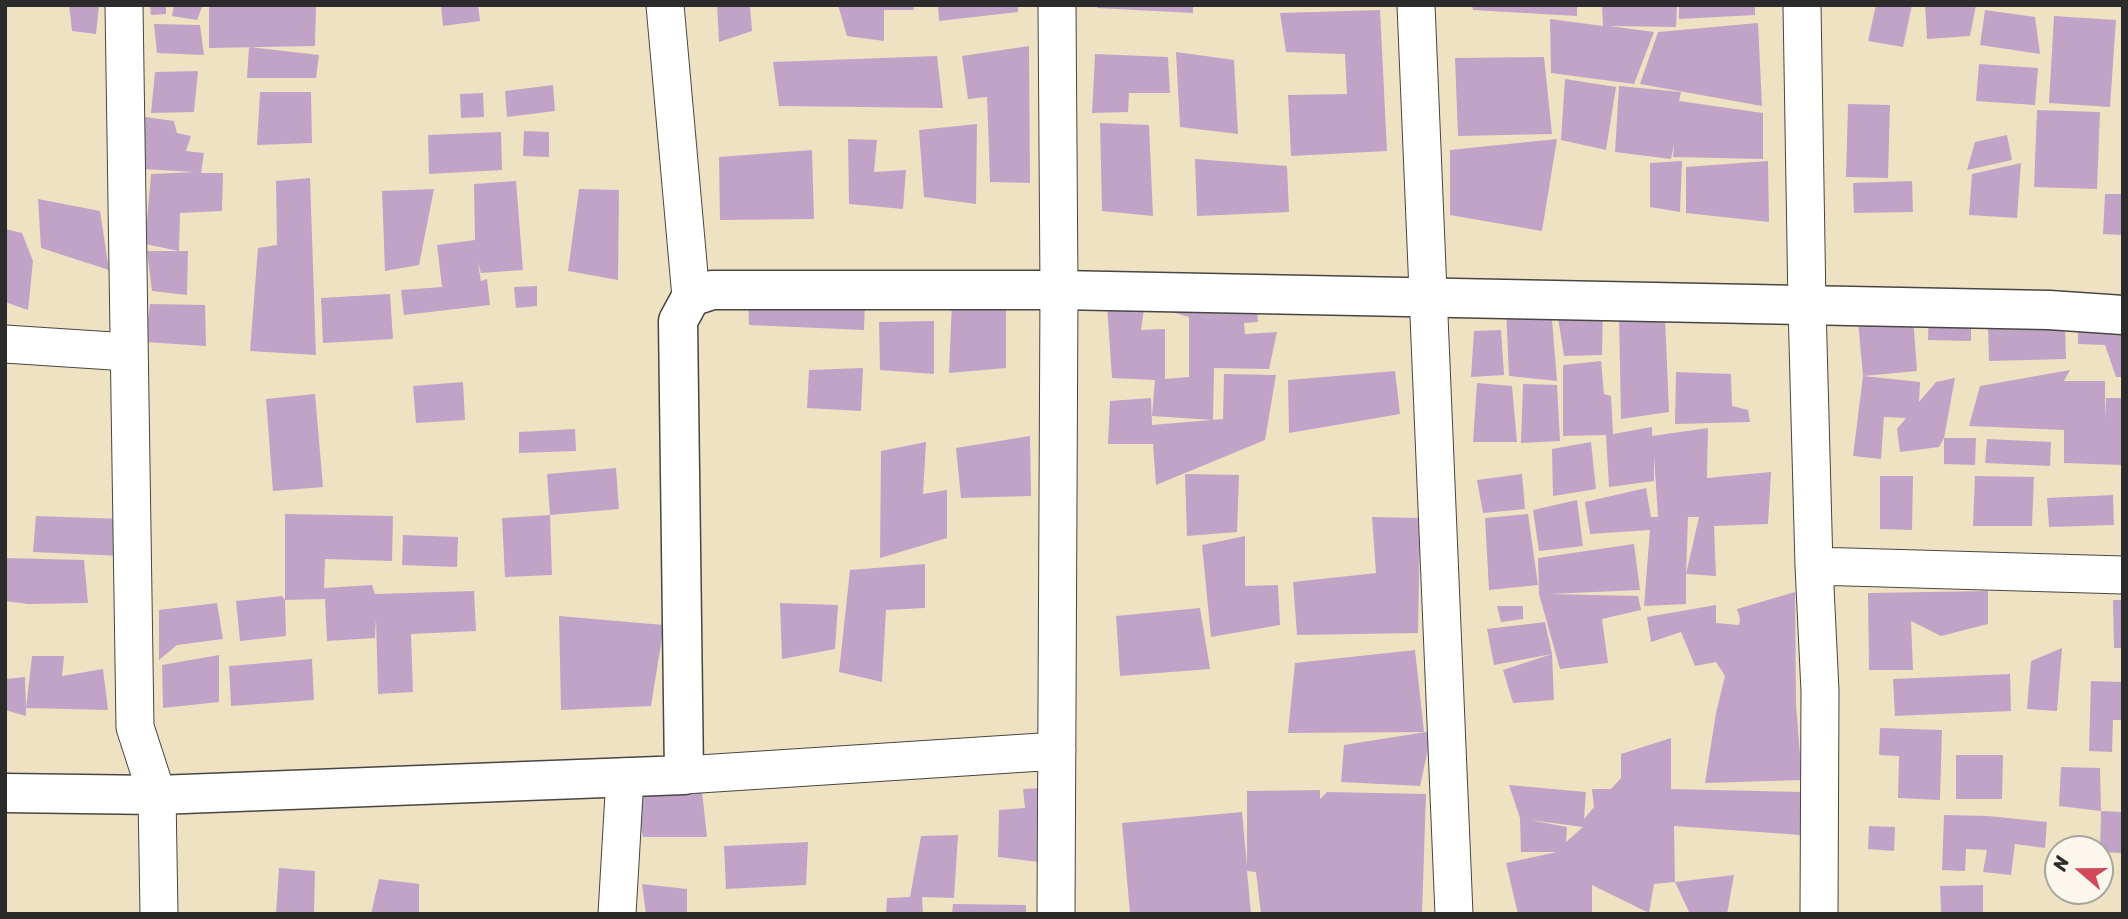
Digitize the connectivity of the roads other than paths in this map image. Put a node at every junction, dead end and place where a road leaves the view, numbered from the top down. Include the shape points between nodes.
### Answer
1 (124, 5) edge
2 (666, 5) edge
3 (1057, 5) edge
4 (1416, 5) edge
5 (1802, 5) edge
6 (1059, 290) junction
7 (1427, 297) junction
8 (691, 298) junction
9 (1807, 305) junction
10 (2123, 315) edge
11 (5, 344) edge
12 (128, 352) junction
13 (1814, 566) junction
14 (2123, 575) edge
15 (1057, 751) junction
16 (684, 775) junction
17 (625, 777) junction
18 (5, 793) edge
19 (157, 795) junction
20 (159, 914) edge
21 (617, 914) edge
22 (1056, 914) edge
23 (1454, 914) edge
24 (1819, 914) edge

1 - 12 street
2 - 8 street
3 - 6 street
4 - 7 street
5 - 9 street
6 - 7 street
6 - 8 street via 712,290
6 - 15 street
7 - 9 street
7 - 23 street
8 - 16 street via 678,321
9 - 10 street
9 - 13 street
11 - 12 street
12 - 19 street via 135,727
13 - 14 street
13 - 24 street via 1820,691
15 - 16 street
15 - 22 street
16 - 17 street
17 - 19 street
17 - 21 street
18 - 19 street
19 - 20 street

